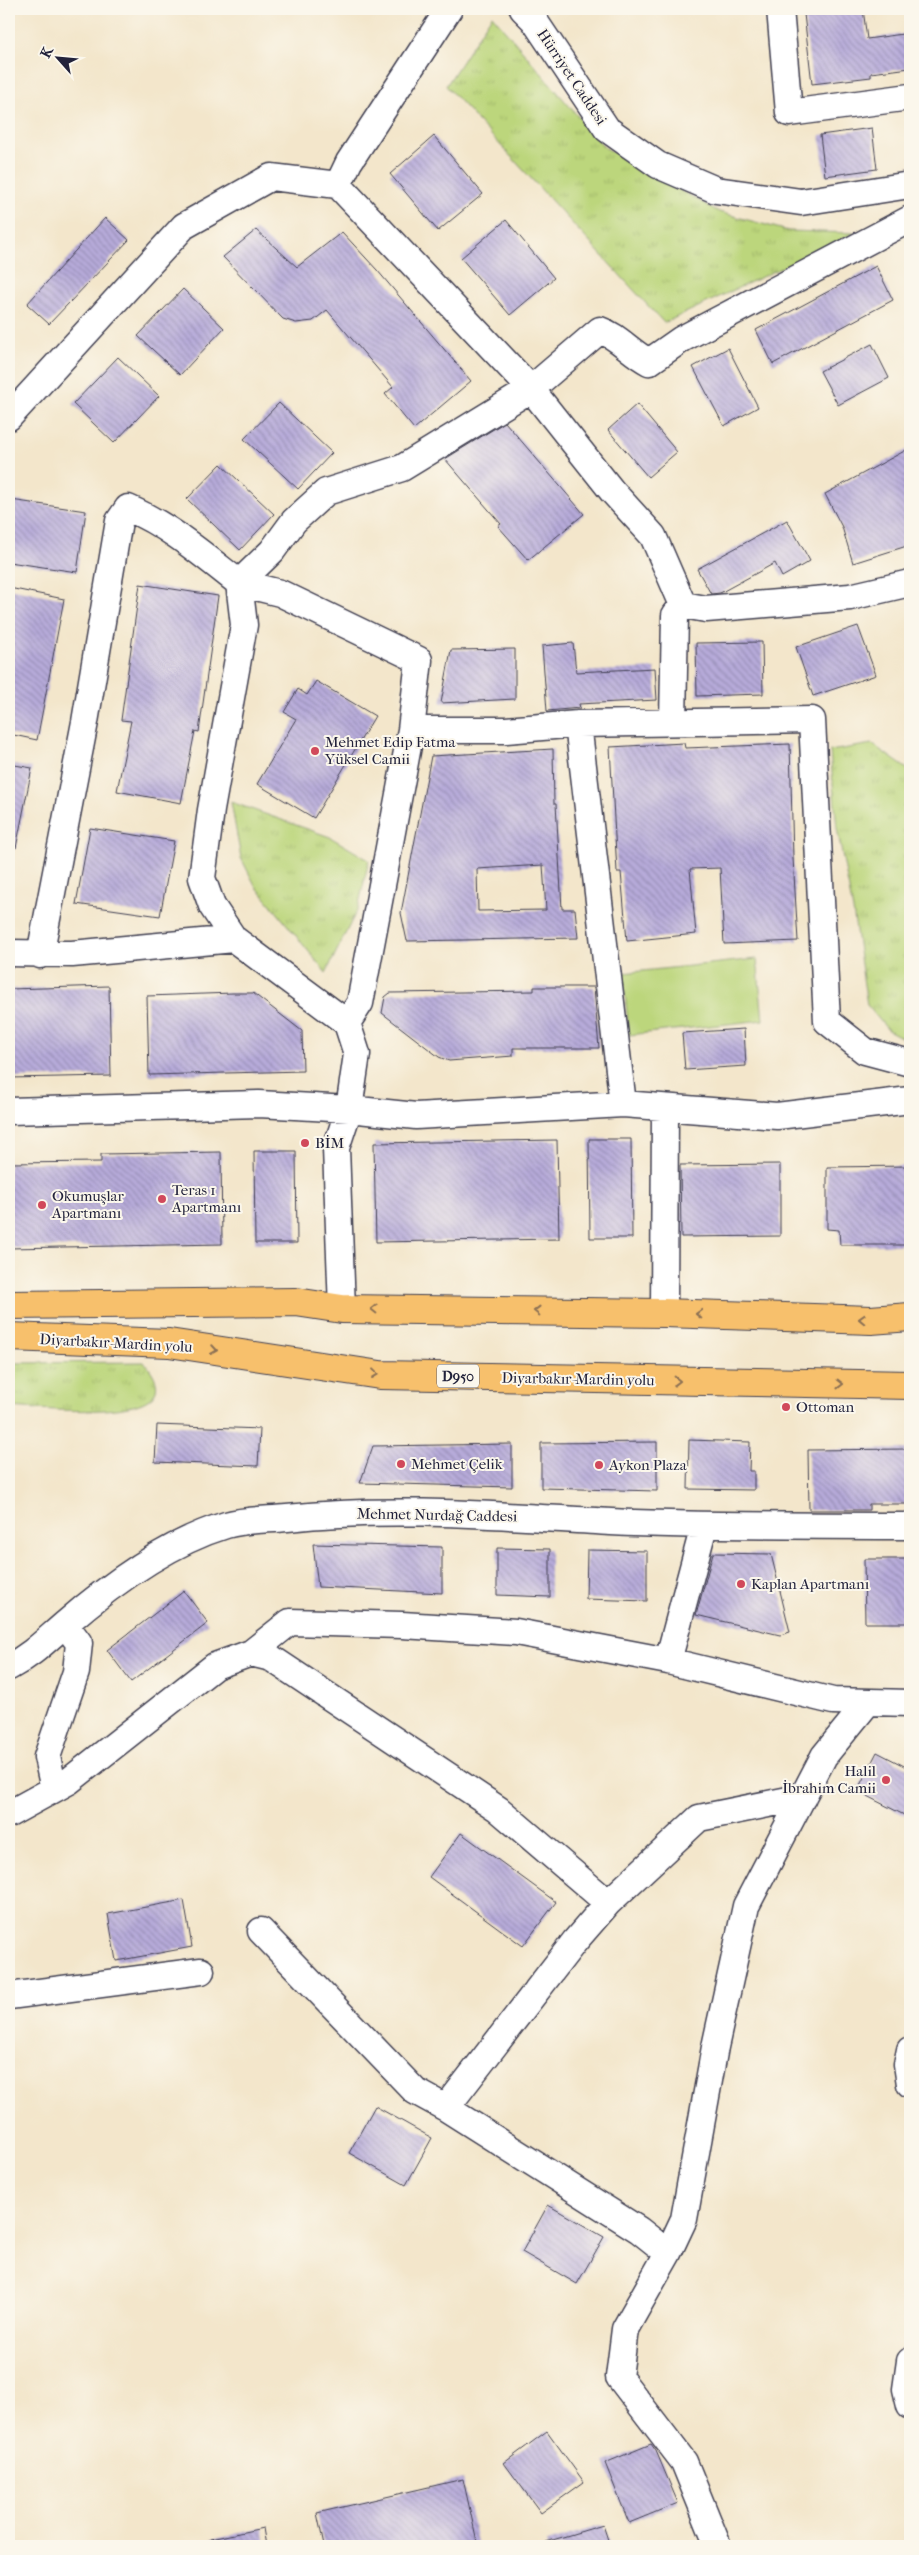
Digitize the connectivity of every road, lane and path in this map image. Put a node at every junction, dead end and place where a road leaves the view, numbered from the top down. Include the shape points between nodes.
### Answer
1 (449, 9) edge
2 (523, 9) edge
3 (780, 9) edge
4 (910, 97) edge
5 (338, 185) junction
6 (910, 185) edge
7 (910, 219) edge
8 (531, 389) junction
9 (9, 417) edge
10 (239, 583) junction
11 (910, 583) edge
12 (682, 605) junction
13 (673, 722) junction
14 (578, 724) junction
15 (411, 730) junction
16 (234, 940) junction
17 (9, 953) edge
18 (40, 955) junction
19 (347, 1023) junction
20 (910, 1063) edge
21 (910, 1100) edge
22 (623, 1104) junction
23 (665, 1108) junction
24 (349, 1109) junction
25 (9, 1112) edge
26 (9, 1305) edge
27 (342, 1309) junction
28 (664, 1313) junction
29 (910, 1317) edge
30 (9, 1337) edge
31 (910, 1385) edge
32 (704, 1526) junction
33 (910, 1526) edge
34 (65, 1624) junction
35 (251, 1653) junction
36 (668, 1660) junction
37 (9, 1667) edge
38 (868, 1702) junction
39 (910, 1703) edge
40 (54, 1790) junction
41 (803, 1797) junction
42 (9, 1814) edge
43 (608, 1904) junction
44 (261, 1931) dead end
45 (201, 1971) dead end
46 (9, 1996) edge
47 (910, 2050) edge
48 (910, 2084) edge
49 (446, 2108) junction
50 (668, 2253) junction
51 (910, 2361) edge
52 (910, 2406) edge
53 (718, 2546) edge

1 - 5 street
2 - 6 street, Hürriyet Caddesi via 534,20 607,129 658,165 716,190 801,202
3 - 4 street via 789,113
5 - 8 street
5 - 9 street via 271,178 184,226
7 - 8 street via 682,339 649,362 600,330
8 - 10 street via 402,468 326,492 294,521 272,551
8 - 12 street via 612,491 653,536
10 - 15 street via 280,593 419,660
10 - 16 street via 244,625 202,878 212,906
10 - 18 street via 190,543 153,519 128,508 119,521 85,722
11 - 12 street via 850,597 706,609
12 - 13 street via 675,615
13 - 14 street
13 - 20 street via 812,720 827,1021 865,1051
14 - 15 street via 506,730
14 - 22 street
15 - 19 street via 360,1003
16 - 18 street
16 - 19 street
17 - 18 street
19 - 24 street via 357,1054
21 - 23 street via 777,1116
22 - 23 street
22 - 24 street via 416,1116
23 - 28 street
24 - 25 street via 259,1104
24 - 27 street via 336,1148
26 - 27 highway via 296,1302
28 -> 27 highway
29 -> 28 highway via 870,1320
30 -> 31 highway, Diyarbakır-Mardin yolu / D950 via 169,1343 380,1375
32 - 33 street, Mehmet Nurdağ Caddesi
32 - 34 street, Mehmet Nurdağ Caddesi via 443,1513 326,1514 227,1525 164,1552 126,1576
32 - 36 street
34 - 37 street, Mehmet Nurdağ Caddesi via 32,1655
34 - 40 street via 79,1643 76,1672 47,1757
35 - 36 street via 290,1622 516,1632
35 - 40 street via 215,1666
35 - 43 street via 271,1658 498,1809
36 - 38 street via 832,1701
38 - 39 street
38 - 41 street via 824,1756
40 - 42 street
41 - 43 street via 699,1818
41 - 50 street via 746,1906 715,2047 684,2219
43 - 49 street via 575,1941
44 - 49 street via 415,2090
45 - 46 street
47 - 48 street via 907,2064
49 - 50 street via 639,2230
50 - 53 street via 626,2329 619,2377 684,2462
51 - 52 street via 906,2389

